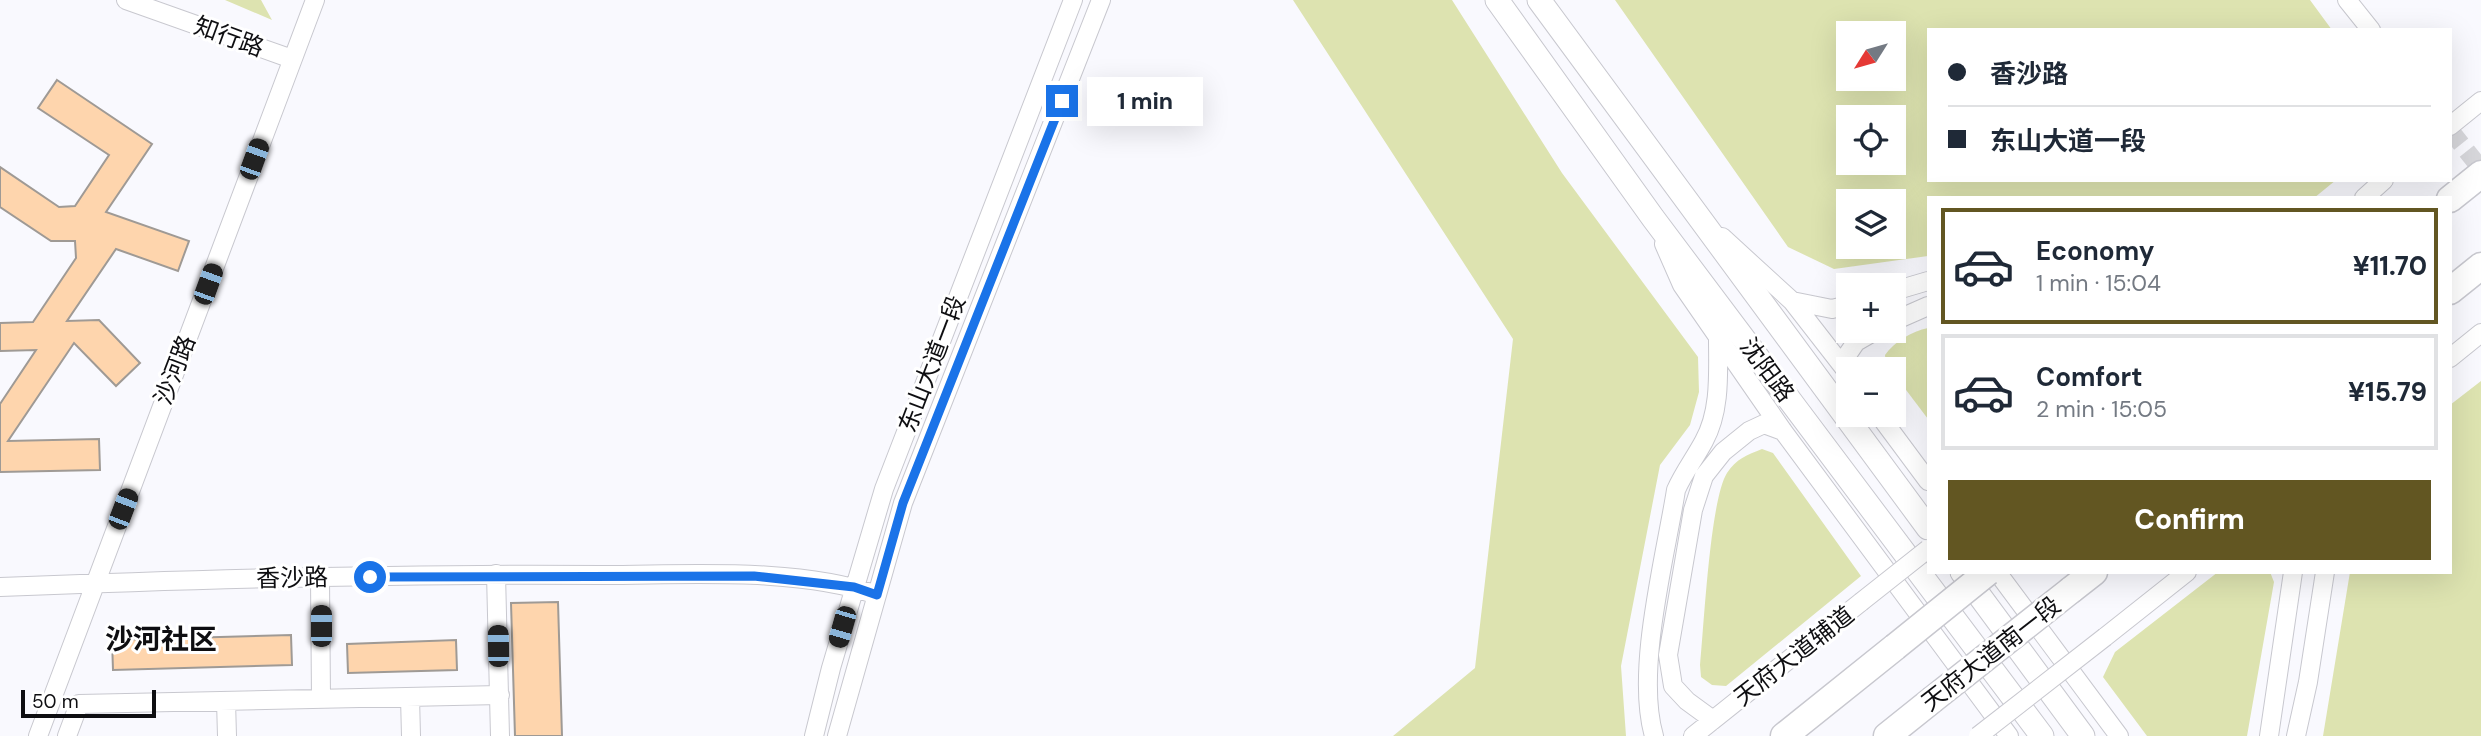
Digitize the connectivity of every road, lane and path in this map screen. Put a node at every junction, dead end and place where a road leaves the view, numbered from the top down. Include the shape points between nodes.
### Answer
1 (126, 0) edge
2 (315, 0) edge
3 (1073, 0) edge
4 (1101, 0) edge
5 (1497, 0) edge
6 (1539, 0) edge
7 (2347, 0) edge
8 (2369, 28) edge
9 (292, 59) junction
10 (2481, 101) edge
11 (2452, 124) edge
12 (2481, 174) edge
13 (2382, 182) edge
14 (2366, 196) edge
15 (2452, 197) edge
16 (1690, 208) junction
17 (1653, 218) junction
18 (2481, 266) edge
19 (1927, 281) edge
20 (1906, 287) edge
21 (2452, 289) edge
22 (1792, 301) junction
23 (1927, 306) edge
24 (1836, 308) edge
25 (1906, 316) edge
26 (2481, 333) edge
27 (1718, 338) junction
28 (2452, 356) edge
29 (1836, 358) edge
30 (1888, 427) edge
31 (1783, 431) junction
32 (1927, 480) edge
33 (1927, 527) edge
34 (1927, 550) edge
35 (496, 574) junction
36 (1963, 574) edge
37 (1986, 574) edge
38 (1998, 574) edge
39 (2091, 574) edge
40 (2184, 574) edge
41 (2293, 574) edge
42 (2325, 574) edge
43 (320, 578) junction
44 (95, 583) junction
45 (0, 587) edge
46 (854, 587) junction
47 (877, 595) junction
48 (500, 695) junction
49 (410, 697) junction
50 (321, 699) junction
51 (226, 701) junction
52 (1713, 720) junction
53 (38, 736) edge
54 (67, 736) edge
55 (227, 736) edge
56 (411, 736) edge
57 (500, 736) edge
58 (814, 736) edge
59 (837, 736) edge
60 (1654, 736) edge
61 (1693, 736) edge
62 (1784, 736) edge
63 (1887, 736) edge
64 (1978, 736) edge
65 (2009, 736) edge
66 (2042, 736) edge
67 (2083, 736) edge
68 (2119, 736) edge
69 (2269, 736) edge
70 (2296, 736) edge

1 - 9 street, 知行路
2 - 9 street, 沙河路
3 - 46 street, 东山大道一段 via 884,489
4 - 47 street, 东山大道一段 via 903,503
5 - 17 main road, 沈阳路
6 - 16 main road, 沈阳路
7 - 8 street
9 - 44 street, 沙河路
10 - 11 street
12 - 15 highway
13 - 14 street
16 - 22 street
16 - 33 main road, 沈阳路
17 - 27 street via 1682,285
17 - 66 main road, 沈阳路
18 - 21 highway
19 - 20 street
22 - 24 street
22 - 29 street
23 - 25 street
26 - 28 street
27 - 31 street
27 - 60 street via 1719,387 1705,440 1676,490 1647,669
30 - 32 street
31 - 52 street via 1764,424 1749,430 1704,476 1693,510 1668,655 1673,685
31 - 65 street
34 - 52 street, 天府大道辅道, bridge
35 - 43 street, 香沙路
35 - 46 street, 香沙路 via 754,576
35 - 48 street
36 - 67 main road
37 - 62 highway, bridge
38 - 68 street
39 - 63 highway, 天府大道南一段, bridge
40 - 64 street, bridge
41 - 69 street
42 - 70 street
43 - 44 street, 香沙路
43 - 50 street
44 - 45 street, 香沙路
44 - 53 street, 沙河路
46 - 47 street, 香沙路
46 - 58 street, 东山大道一段
47 - 59 street, 东山大道一段
48 - 49 street
48 - 57 street
49 - 50 street
49 - 56 street
50 - 51 street
51 - 54 street via 79,704
51 - 55 street
52 - 61 street, 天府大道辅道

